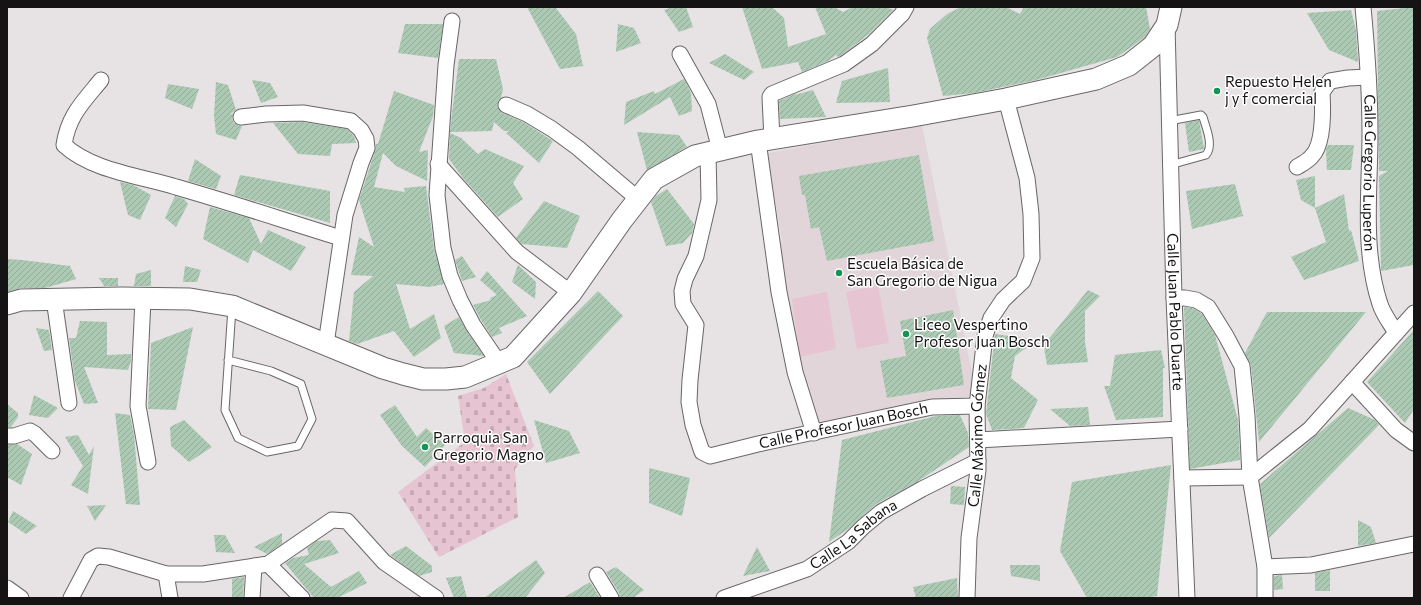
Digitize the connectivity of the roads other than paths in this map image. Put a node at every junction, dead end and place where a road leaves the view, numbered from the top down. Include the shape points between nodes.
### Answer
1 (906, 7) edge
2 (1363, 7) edge
3 (1169, 16) edge
4 (452, 21) dead end
5 (680, 54) dead end
6 (1368, 77) junction
7 (101, 80) dead end
8 (1006, 99) junction
9 (506, 105) dead end
10 (241, 117) dead end
11 (1169, 122) junction
12 (765, 140) junction
13 (714, 152) junction
14 (438, 164) junction
15 (1170, 165) junction
16 (1297, 167) dead end
17 (638, 199) junction
18 (341, 238) junction
19 (571, 294) junction
20 (1174, 298) junction
21 (54, 299) junction
22 (143, 299) junction
23 (7, 304) edge
24 (232, 306) junction
25 (1414, 313) edge
26 (1396, 333) junction
27 (326, 344) junction
28 (228, 360) junction
29 (499, 363) junction
30 (1352, 382) junction
31 (69, 403) dead end
32 (978, 406) junction
33 (1180, 429) junction
34 (814, 432) junction
35 (7, 436) edge
36 (978, 440) junction
37 (1414, 443) edge
38 (52, 451) dead end
39 (978, 461) junction
40 (148, 462) dead end
41 (1250, 477) junction
42 (1182, 478) junction
43 (1414, 544) edge
44 (261, 565) junction
45 (1265, 568) junction
46 (166, 574) junction
47 (597, 575) dead end
48 (7, 588) edge
49 (21, 598) edge
50 (71, 598) edge
51 (170, 598) edge
52 (252, 598) edge
53 (302, 598) edge
54 (436, 598) edge
55 (611, 598) edge
56 (724, 598) edge
57 (967, 598) edge
58 (1187, 598) edge
59 (1266, 598) edge

1 - 12 street via 872,44 844,64 772,94
2 - 6 street, Calle Gregorio Luperón
3 - 8 street via 1153,46 1129,65 1096,79
3 - 11 street, Calle Juan Pablo Duarte
4 - 14 street
5 - 13 street via 708,104
6 - 16 street via 1330,82 1322,92 1321,138 1313,156
6 - 26 street, Calle Gregorio Luperón via 1368,231 1373,280 1380,306
7 - 18 street via 72,116 64,144 71,151 90,162
8 - 12 street
8 - 32 street, Calle Máximo Gómez via 1027,178 1032,258 1023,281 1003,300 991,318 985,336
9 - 17 street via 552,129
10 - 18 street via 303,113 352,121 361,130 367,148 349,202
11 - 15 street, Calle Juan Pablo Duarte
11 - 15 lane via 1201,115 1210,144 1206,155
12 - 13 street
12 - 34 street via 779,292 795,372
13 - 17 street via 695,156 654,179
13 - 34 street, Calle Profesor Juan Bosch via 709,200 696,256 682,291 683,304 696,325 689,402 702,452 710,456
14 - 19 street via 517,252
14 - 29 street via 437,195 443,248 450,276 474,325
15 - 20 street, Calle Juan Pablo Duarte
17 - 19 street
18 - 27 street
19 - 29 street via 513,357
20 - 33 street, Calle Juan Pablo Duarte
20 - 41 street via 1196,300 1208,307 1242,366
21 - 22 street
21 - 23 street via 21,300
21 - 31 street
22 - 24 street via 190,299
22 - 40 street via 138,406
24 - 27 street
24 - 28 lane
25 - 26 street
26 - 30 street
27 - 29 street via 383,368 423,379 465,377
28 - 28 lane via 225,410 238,438 267,452 298,446 312,419 301,384 271,370
30 - 37 street via 1396,430
30 - 41 street via 1310,429
32 - 34 street, Calle Profesor Juan Bosch via 932,407
32 - 36 street, Calle Máximo Gómez
33 - 36 street
33 - 42 street, Calle Juan Pablo Duarte
35 - 38 street via 30,431
36 - 39 street, Calle Máximo Gómez
39 - 56 street, Calle La Sabana via 881,512 848,542 807,569
39 - 57 street, Calle Máximo Gómez via 969,538
41 - 42 street
41 - 45 street
42 - 58 street, Calle Juan Pablo Duarte
43 - 45 street via 1311,564
44 - 46 street via 203,574
44 - 52 street
44 - 53 street
44 - 54 street via 332,520 347,521 384,562
45 - 59 street
46 - 50 street via 98,556 92,560
46 - 51 street
47 - 55 street
48 - 49 street

